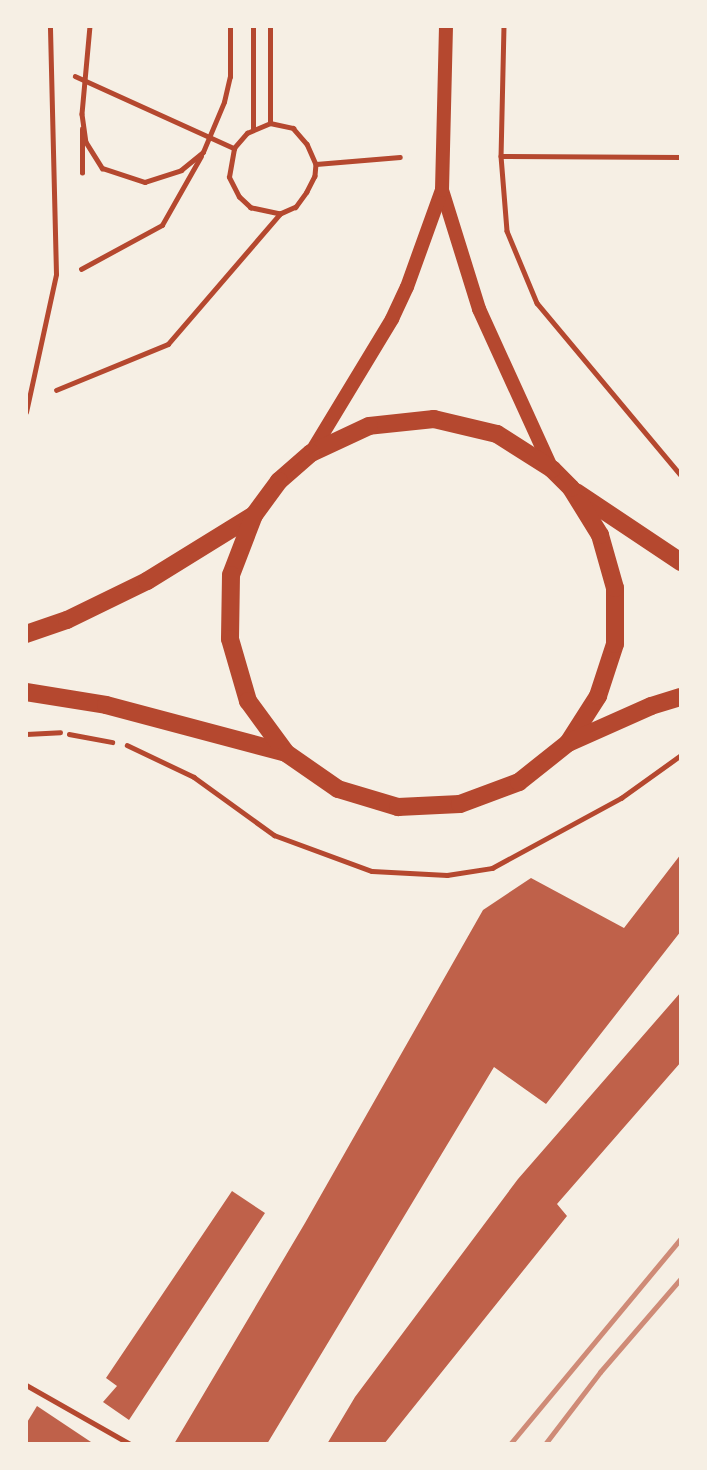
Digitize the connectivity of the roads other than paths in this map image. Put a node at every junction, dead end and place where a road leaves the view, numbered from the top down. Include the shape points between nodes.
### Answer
1 (50, 26) edge
2 (446, 26) edge
3 (442, 190) junction
4 (26, 412) edge
5 (311, 453) junction
6 (552, 469) junction
7 (571, 488) junction
8 (254, 515) junction
9 (681, 562) edge
10 (26, 634) edge
11 (26, 692) edge
12 (681, 697) edge
13 (568, 743) junction
14 (286, 753) junction
15 (26, 1385) edge
16 (130, 1444) edge

1 - 4 lane via 56,274
2 - 3 main road
3 - 5 main road via 392,319
3 - 6 main road via 480,309
5 - 6 main road via 369,426 434,419 498,434
5 - 8 main road via 279,481
6 - 7 main road
7 - 9 main road
7 - 13 main road via 600,535 615,588 615,643 598,696
8 - 10 main road via 146,582
8 - 14 main road via 231,575 230,639 248,701
11 - 14 main road via 106,705
12 - 13 main road
13 - 14 main road via 519,782 460,804 398,807 338,789
15 - 16 lane

